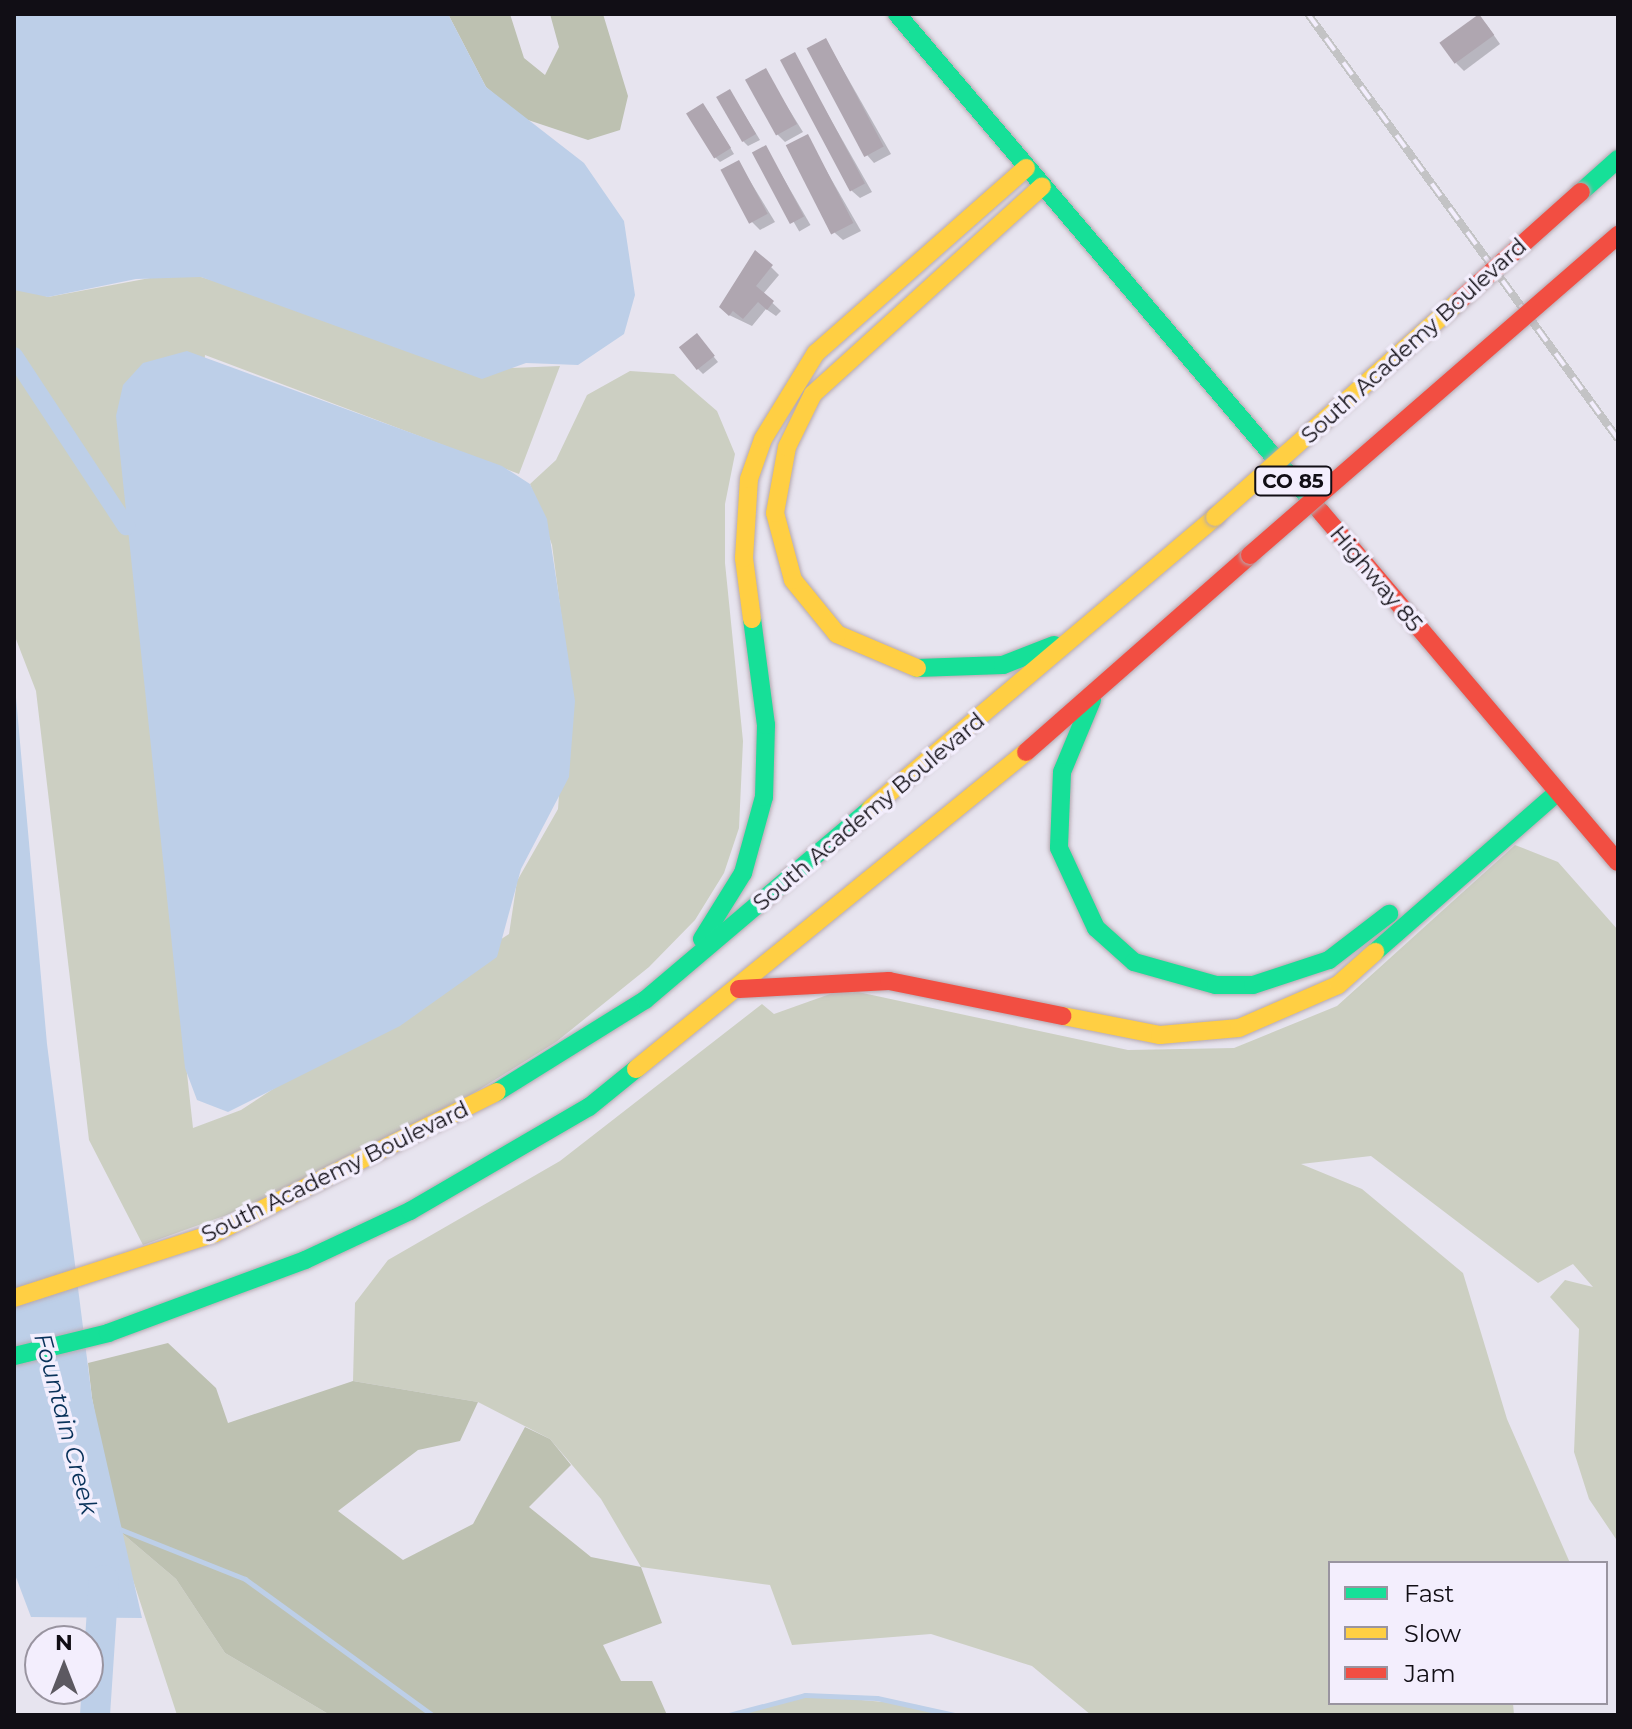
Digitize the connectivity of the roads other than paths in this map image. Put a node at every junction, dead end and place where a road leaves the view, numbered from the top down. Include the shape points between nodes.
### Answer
1 (897, 14) edge
2 (1618, 159) edge
3 (1026, 168) junction
4 (1042, 186) junction
5 (1618, 235) edge
6 (1089, 629) junction
7 (1096, 691) junction
8 (1544, 776) junction
9 (1558, 792) junction
10 (1618, 862) edge
11 (739, 989) junction
12 (645, 1000) junction
13 (14, 1298) edge
14 (14, 1356) edge

1 - 3 main road, CO 85
2 - 6 main road, South Academy Boulevard, bridge
3 - 4 main road, CO 85
3 - 12 main road via 816,353 778,405 744,512 766,725 757,835 712,928
4 - 6 main road via 813,394 787,447 775,513 793,580 813,608 837,634 894,665 972,671 1034,655
4 - 8 main road, Highway 85 / CO 85
5 - 7 main road, bridge
6 - 12 main road, South Academy Boulevard
7 - 8 main road via 1062,772 1055,813 1074,891 1096,928 1134,962 1216,985 1289,977 1329,960
7 - 11 main road
8 - 9 main road, Highway 85 / CO 85
9 - 10 main road, Highway 85 / CO 85
9 - 11 main road via 1338,985 1239,1028 1160,1035 889,981
11 - 14 main road via 589,1107 410,1211 173,1310
12 - 13 main road, South Academy Boulevard via 423,1134 144,1260

